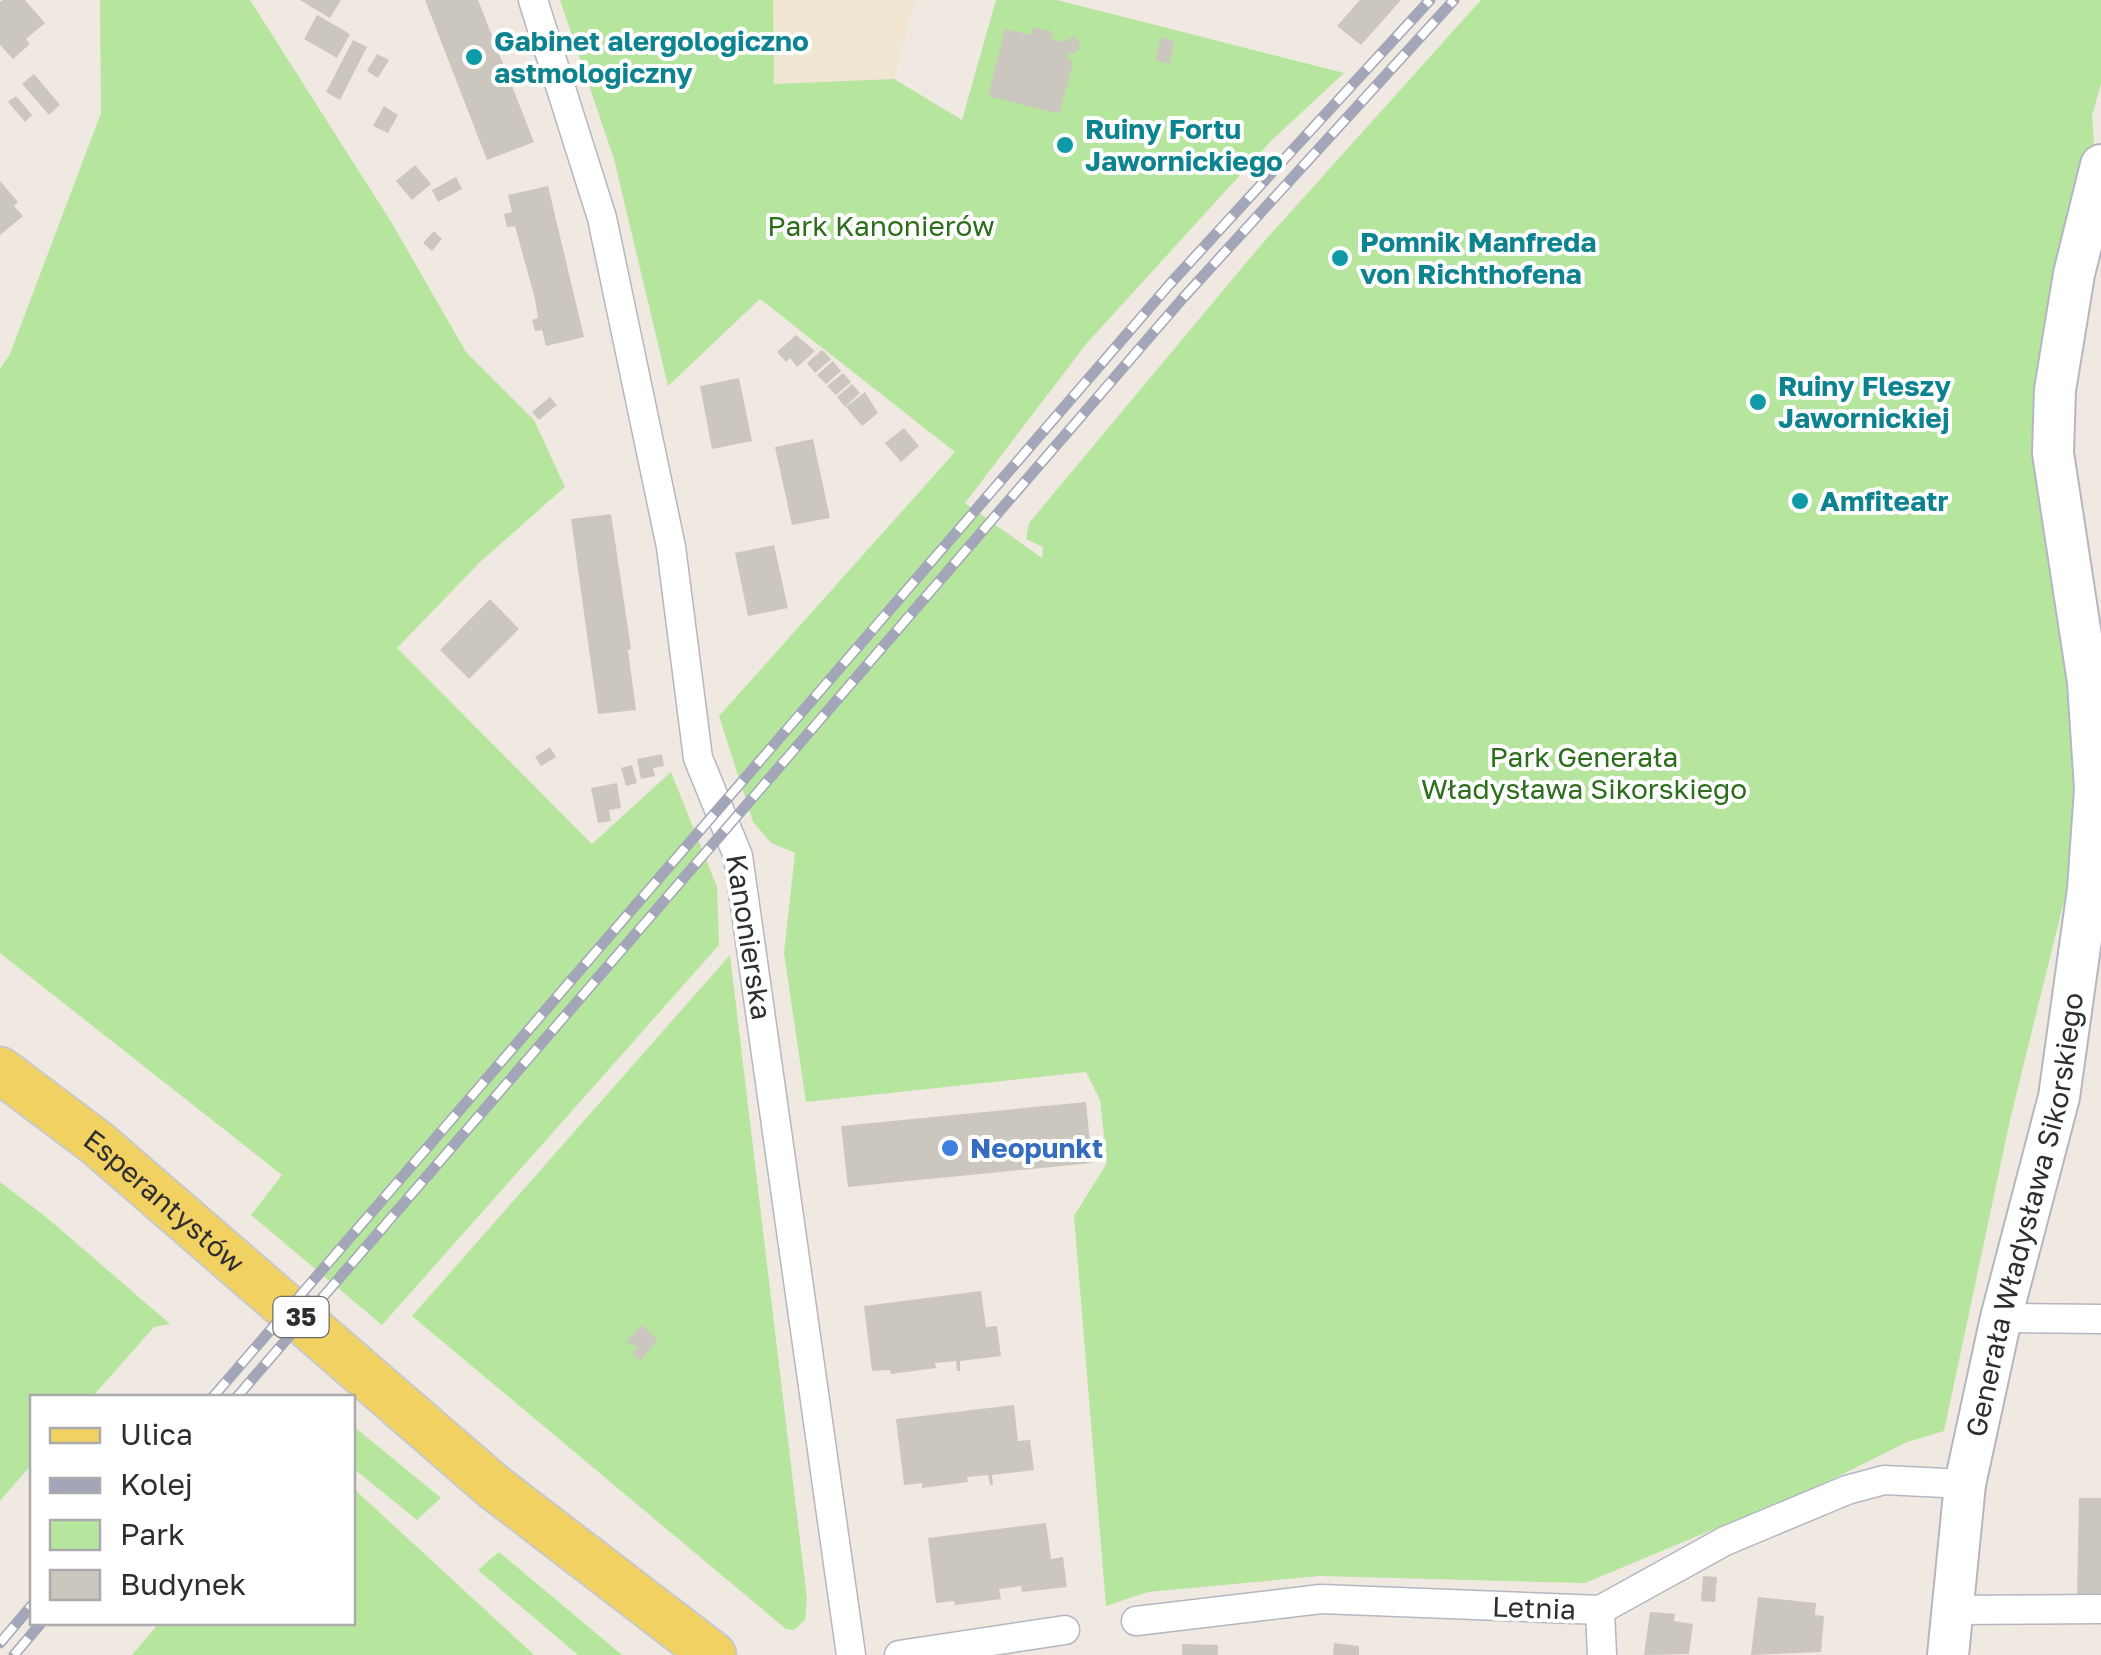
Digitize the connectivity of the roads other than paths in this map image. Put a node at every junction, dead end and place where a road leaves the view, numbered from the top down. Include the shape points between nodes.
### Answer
1 (532, 0) edge
2 (2101, 165) edge
3 (2095, 889) edge
4 (0, 1070) edge
5 (2001, 1318) junction
6 (2101, 1319) edge
7 (1965, 1484) junction
8 (503, 1494) junction
9 (2101, 1609) edge
10 (1600, 1610) junction
11 (1952, 1610) junction
12 (1136, 1620) dead end
13 (1065, 1630) dead end
14 (676, 1655) edge
15 (713, 1655) edge
16 (851, 1655) edge
17 (899, 1655) edge
18 (1602, 1655) edge
19 (1946, 1655) edge

1 - 16 street, Kanonierska via 602,218 671,547 698,754 738,856
2 - 3 street, Generała Władysława Sikorskiego via 2074,274 2055,390 2053,454 2088,682
3 - 5 street, Generała Władysława Sikorskiego via 2059,1097
4 - 8 main road, Esperantystów / 35 via 97,1143
5 - 6 street
5 - 7 street, Generała Władysława Sikorskiego
7 - 10 street, Letnia via 1884,1480 1848,1490 1725,1541
7 - 11 street, Generała Władysława Sikorskiego
8 - 14 main road, Esperantystów / 35
8 - 15 main road, Esperantystów / 35
9 - 11 street
10 - 12 street, Letnia via 1321,1599
10 - 18 street
11 - 19 street, Generała Władysława Sikorskiego
13 - 17 street

